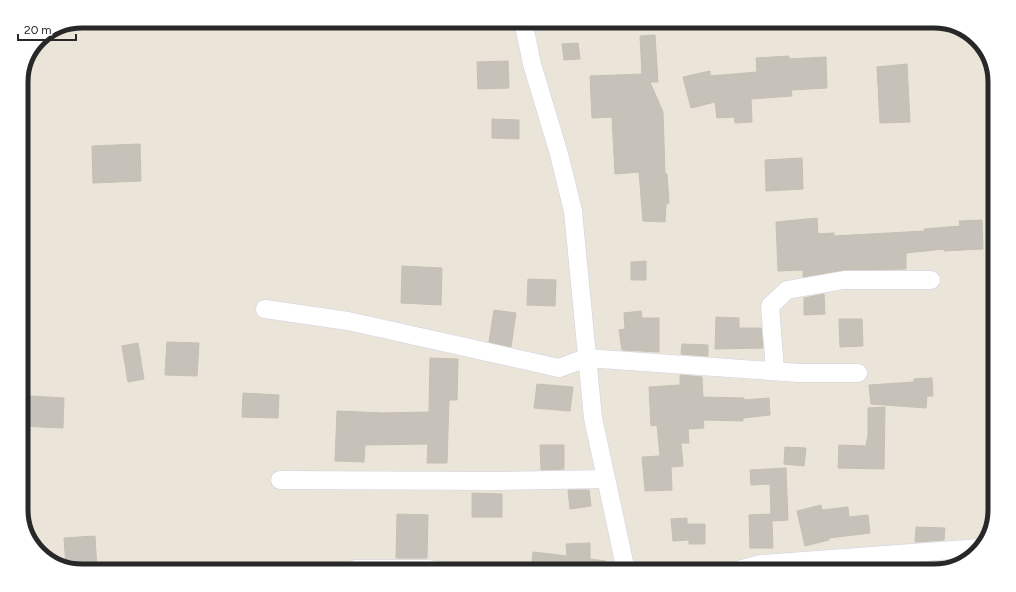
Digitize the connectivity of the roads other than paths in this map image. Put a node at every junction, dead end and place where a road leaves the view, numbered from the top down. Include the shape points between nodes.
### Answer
1 (524, 28) edge
2 (931, 280) dead end
3 (265, 309) dead end
4 (586, 358) junction
5 (775, 370) junction
6 (858, 373) dead end
7 (606, 479) junction
8 (280, 480) dead end
9 (971, 549) edge
10 (624, 564) edge
11 (761, 564) edge

1 - 4 street via 573,212
2 - 5 street via 844,280 787,290 770,306
3 - 4 street via 348,321 559,368
4 - 5 street
4 - 7 street via 593,418
5 - 6 street via 799,373
7 - 8 street
7 - 10 street
9 - 11 street

